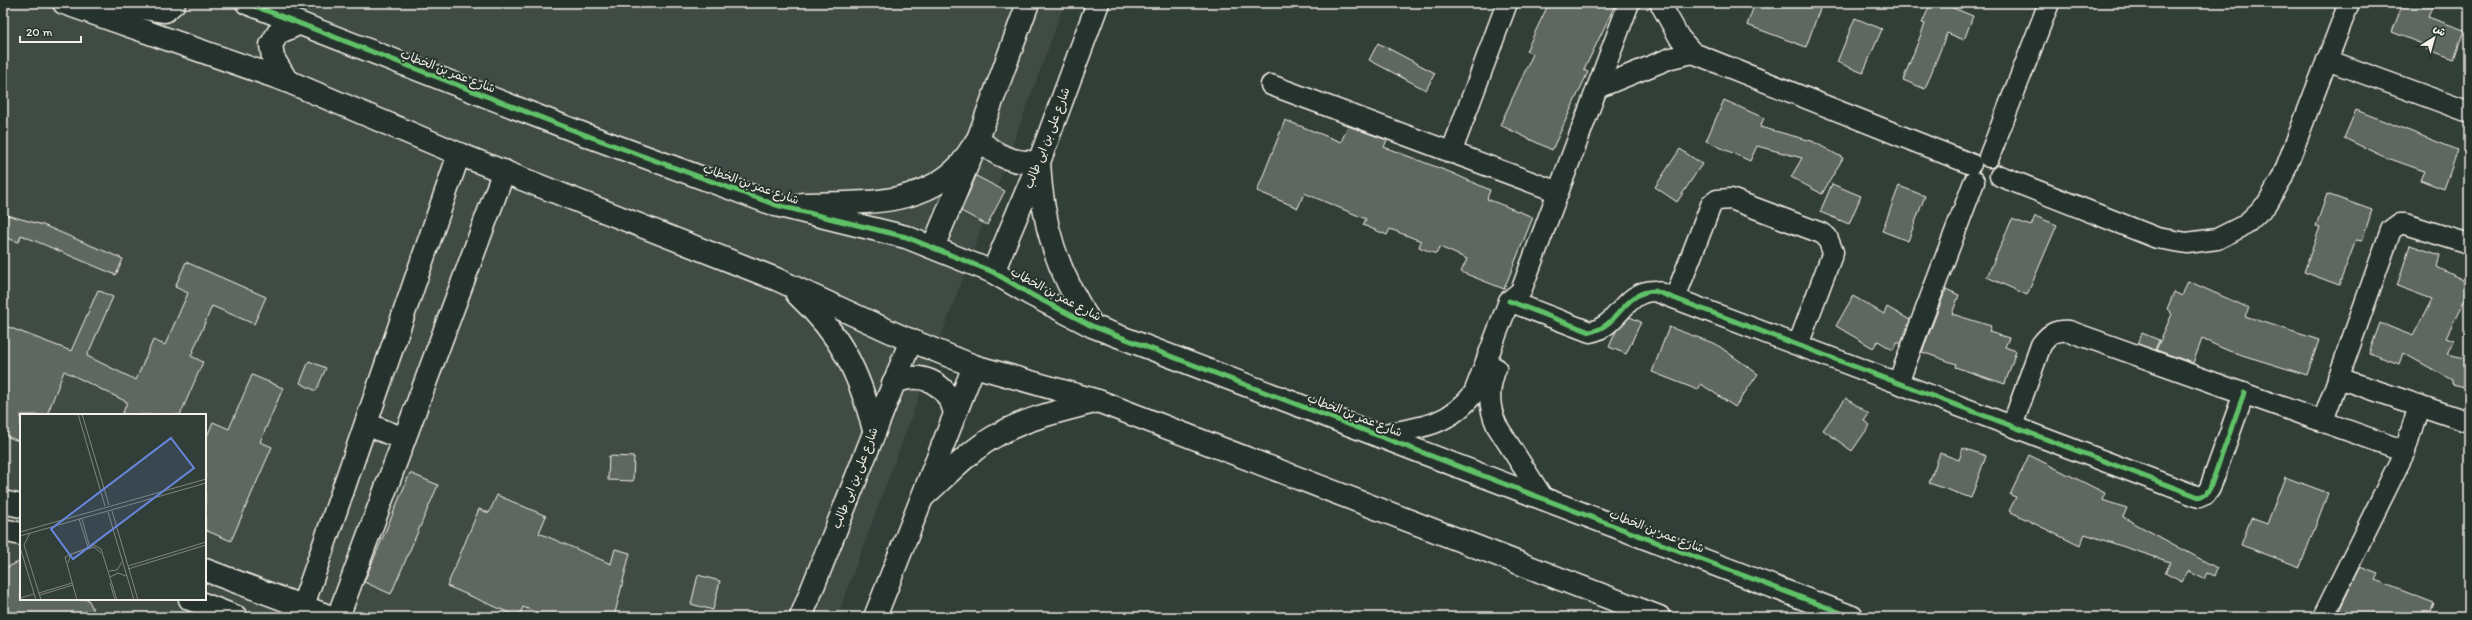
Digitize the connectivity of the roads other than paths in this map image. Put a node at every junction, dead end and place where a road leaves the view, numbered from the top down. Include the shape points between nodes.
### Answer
1 (174, 3) edge
2 (247, 3) edge
3 (1028, 3) edge
4 (1098, 3) edge
5 (1507, 3) edge
6 (1629, 3) edge
7 (1660, 3) edge
8 (2049, 3) edge
9 (2349, 3) edge
10 (68, 4) edge
11 (298, 24) junction
12 (1693, 53) junction
13 (2327, 60) junction
14 (287, 81) junction
15 (1270, 85) dead end
16 (1597, 88) junction
17 (2469, 112) edge
18 (978, 138) junction
19 (1451, 153) junction
20 (459, 154) junction
21 (1039, 162) junction
22 (1978, 168) junction
23 (504, 171) junction
24 (2000, 176) junction
25 (1558, 192) junction
26 (776, 205) junction
27 (2469, 244) edge
28 (933, 247) junction
29 (993, 272) junction
30 (776, 279) junction
31 (1675, 298) junction
32 (1518, 300) junction
33 (1092, 326) junction
34 (911, 340) junction
35 (1798, 345) junction
36 (974, 366) junction
37 (1491, 367) junction
38 (2338, 378) junction
39 (893, 383) junction
40 (1898, 383) junction
41 (2244, 393) junction
42 (1098, 401) junction
43 (2419, 405) junction
44 (955, 412) junction
45 (2323, 421) junction
46 (2469, 422) edge
47 (366, 424) junction
48 (2012, 426) junction
49 (874, 430) junction
50 (1378, 435) junction
51 (404, 439) junction
52 (2405, 450) junction
53 (1543, 498) junction
54 (920, 500) junction
55 (3, 502) edge
56 (20, 506) edge
57 (3, 530) edge
58 (20, 534) edge
59 (206, 570) edge
60 (193, 600) edge
61 (301, 612) edge
62 (236, 617) edge
63 (331, 617) edge
64 (338, 617) edge
65 (801, 617) edge
66 (875, 617) edge
67 (1660, 617) edge
68 (1852, 617) edge
69 (2323, 617) edge

1 - 10 street via 165,11 122,5
2 - 11 street, شارع عمر بن الخطاب
3 - 18 street
4 - 21 street, شارع على بن ابى طالب
5 - 19 street
6 - 16 street
7 - 12 street via 1679,37
8 - 22 street
9 - 13 street
10 - 14 street
11 - 14 street via 278,33 271,45 273,58
11 - 26 street, شارع عمر بن الخطاب
12 - 16 street via 1671,58
12 - 22 street
13 - 17 street
13 - 24 street via 2282,178 2267,204 2245,225 2217,239 2187,243 2157,238
14 - 20 street
15 - 19 street
16 - 25 street
18 - 21 street via 986,147 1006,159
18 - 26 street via 961,164 937,183 909,196 878,201
18 - 28 street
19 - 25 street
20 - 23 street
20 - 47 street
21 - 29 street, شارع على بن ابى طالب
21 - 33 street via 1044,214 1050,240 1068,286
22 - 24 street via 1998,164
22 - 24 street via 1979,186 1992,186
22 - 40 street
23 - 30 street
23 - 51 street
25 - 32 street
26 - 28 street, شارع عمر بن الخطاب via 906,236
27 - 38 street via 2405,224 2394,226
28 - 29 street, شارع عمر بن الخطاب
29 - 33 street, شارع عمر بن الخطاب
30 - 34 street
30 - 49 street via 815,311 846,351 859,379
31 - 32 street via 1655,291 1645,291 1636,295 1601,330 1590,332
31 - 35 street
31 - 35 street via 1711,205 1717,200 1731,199 1821,233 1832,244 1833,252
32 - 37 street
33 - 50 street, شارع عمر بن الخطاب
34 - 36 street
34 - 39 street, شارع على بن ابى طالب
35 - 40 street
36 - 42 street
36 - 44 street
37 - 50 street via 1474,393 1453,414 1426,426
37 - 53 street via 1490,392 1492,415 1496,426
38 - 43 street
38 - 45 street
39 - 44 street via 912,377 931,381 947,393
39 - 49 street, شارع على بن ابى طالب
40 - 48 street
41 - 45 street
41 - 48 street via 2070,331 2058,330 2048,336 2041,345
41 - 48 street via 2210,488 2206,494 2199,496
42 - 54 street via 1047,415 998,434 958,464
42 - 67 street
43 - 46 street
43 - 52 street
44 - 54 street
45 - 52 street
47 - 51 street
47 - 61 street
49 - 65 street, شارع على بن ابى طالب
50 - 53 street, شارع عمر بن الخطاب
51 - 64 street
52 - 69 street
53 - 68 street, شارع عمر بن الخطاب
54 - 66 street
55 - 56 street
57 - 58 street
59 - 61 street
60 - 62 street
61 - 63 street

